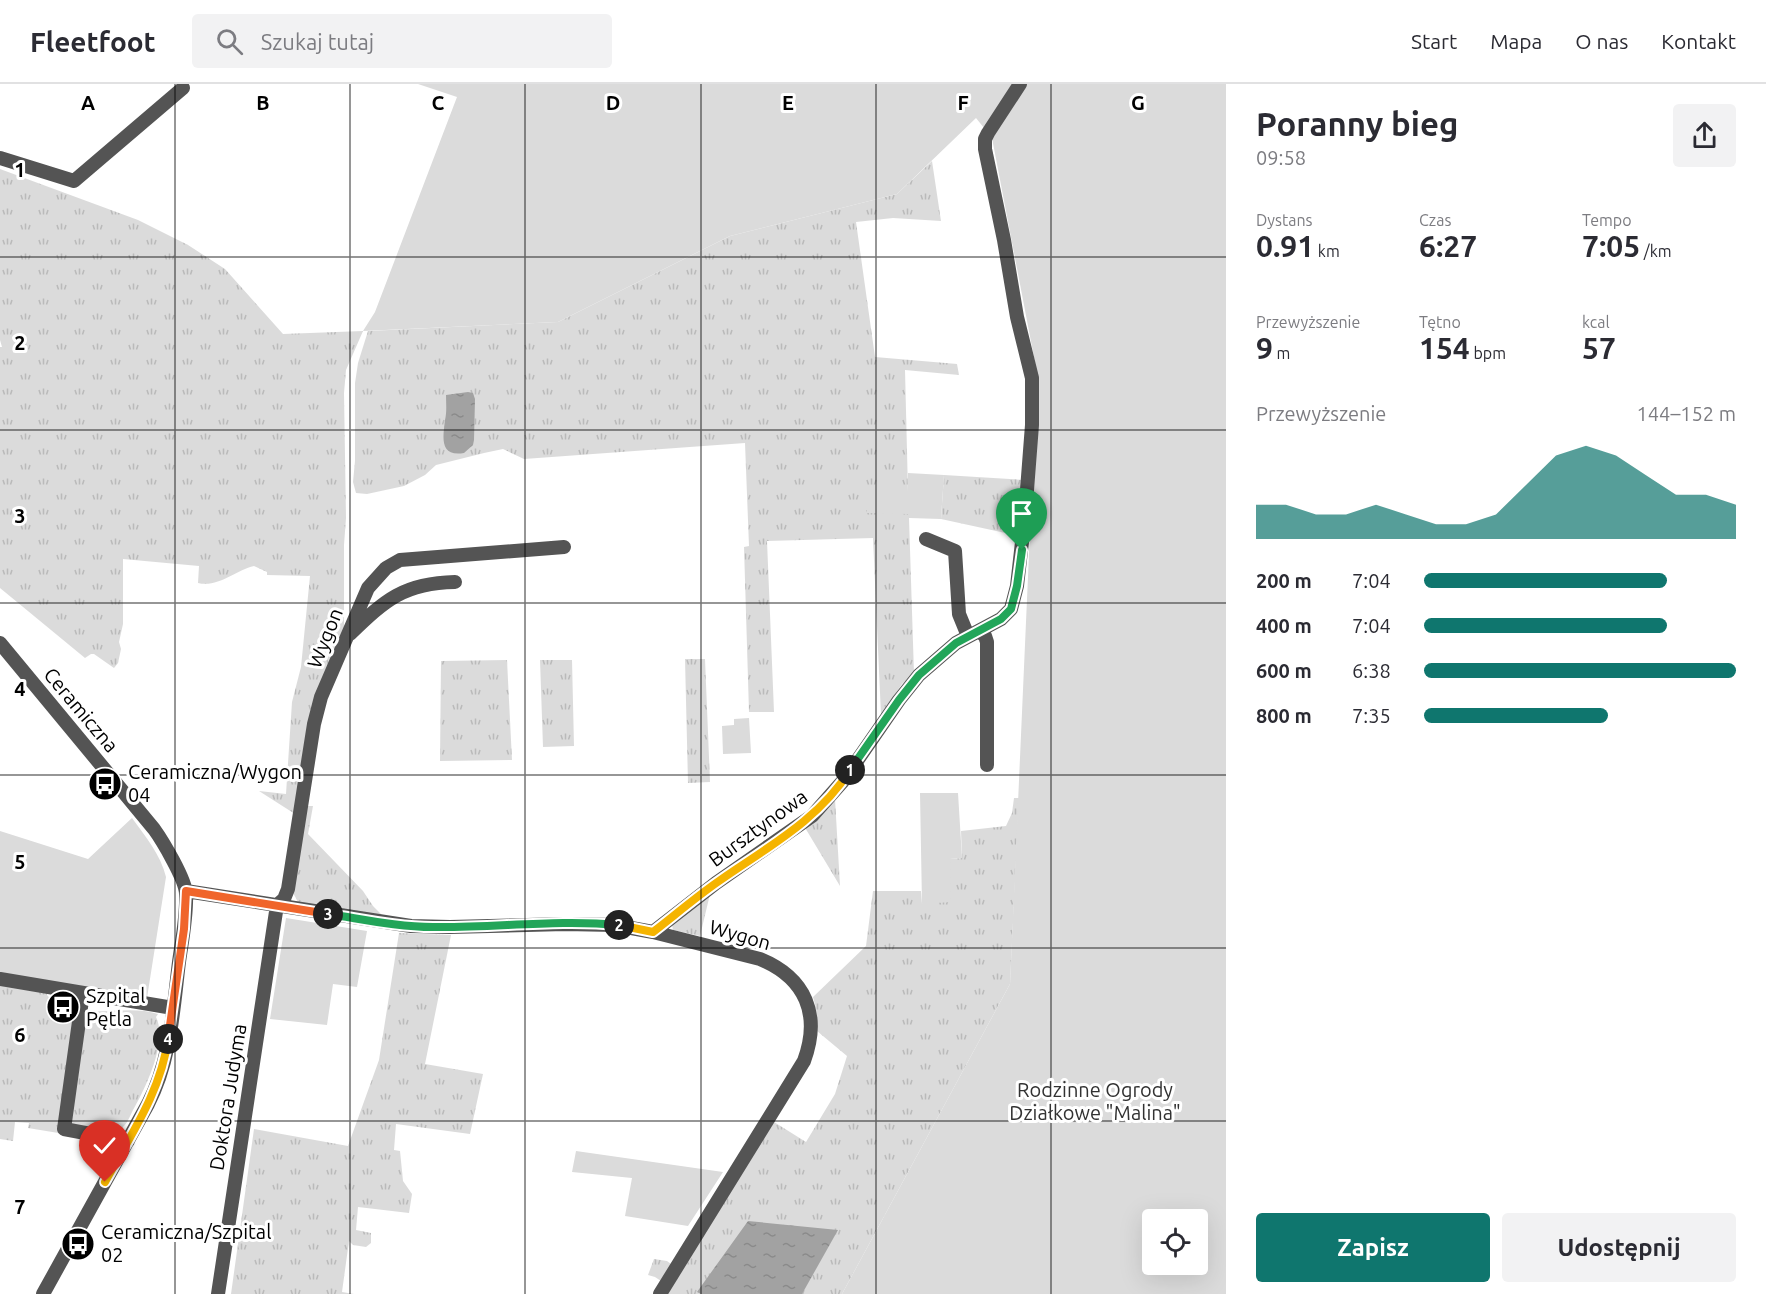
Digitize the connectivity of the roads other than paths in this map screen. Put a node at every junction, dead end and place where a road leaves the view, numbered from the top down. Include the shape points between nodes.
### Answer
1 (1020, 84) edge
2 (183, 88) dead end
3 (0, 158) edge
4 (926, 539) dead end
5 (564, 547) dead end
6 (454, 582) dead end
7 (973, 634) junction
8 (346, 638) junction
9 (0, 644) edge
10 (987, 765) dead end
11 (186, 891) junction
12 (277, 906) junction
13 (653, 932) junction
14 (0, 979) edge
15 (83, 993) junction
16 (173, 1008) junction
17 (128, 1141) junction
18 (43, 1294) edge
19 (218, 1294) edge
20 (660, 1294) edge

1 - 7 street, Bursztynowa via 988,133 985,148 1032,378 1029,471 1015,598 1007,614
2 - 3 street via 74,181
4 - 7 street via 955,551 959,614
5 - 8 street, Wygon via 400,560 386,568 368,588
6 - 8 street via 434,582 398,594
7 - 10 street via 985,636 987,642
7 - 13 street, Bursztynowa via 945,651 911,683 843,781 812,816
8 - 12 street, Wygon via 321,697 288,889
9 - 11 street, Ceramiczna via 154,829
11 - 12 street, Wygon
11 - 16 street, Ceramiczna
12 - 13 street, Wygon via 427,927 588,924
12 - 19 street, Doktora Judyma
13 - 20 street, Wygon via 760,959 777,967 804,994 811,1031 804,1061
14 - 15 street
15 - 16 street
15 - 17 street via 64,1129
16 - 17 street, Ceramiczna via 162,1072
17 - 18 street, Ceramiczna

